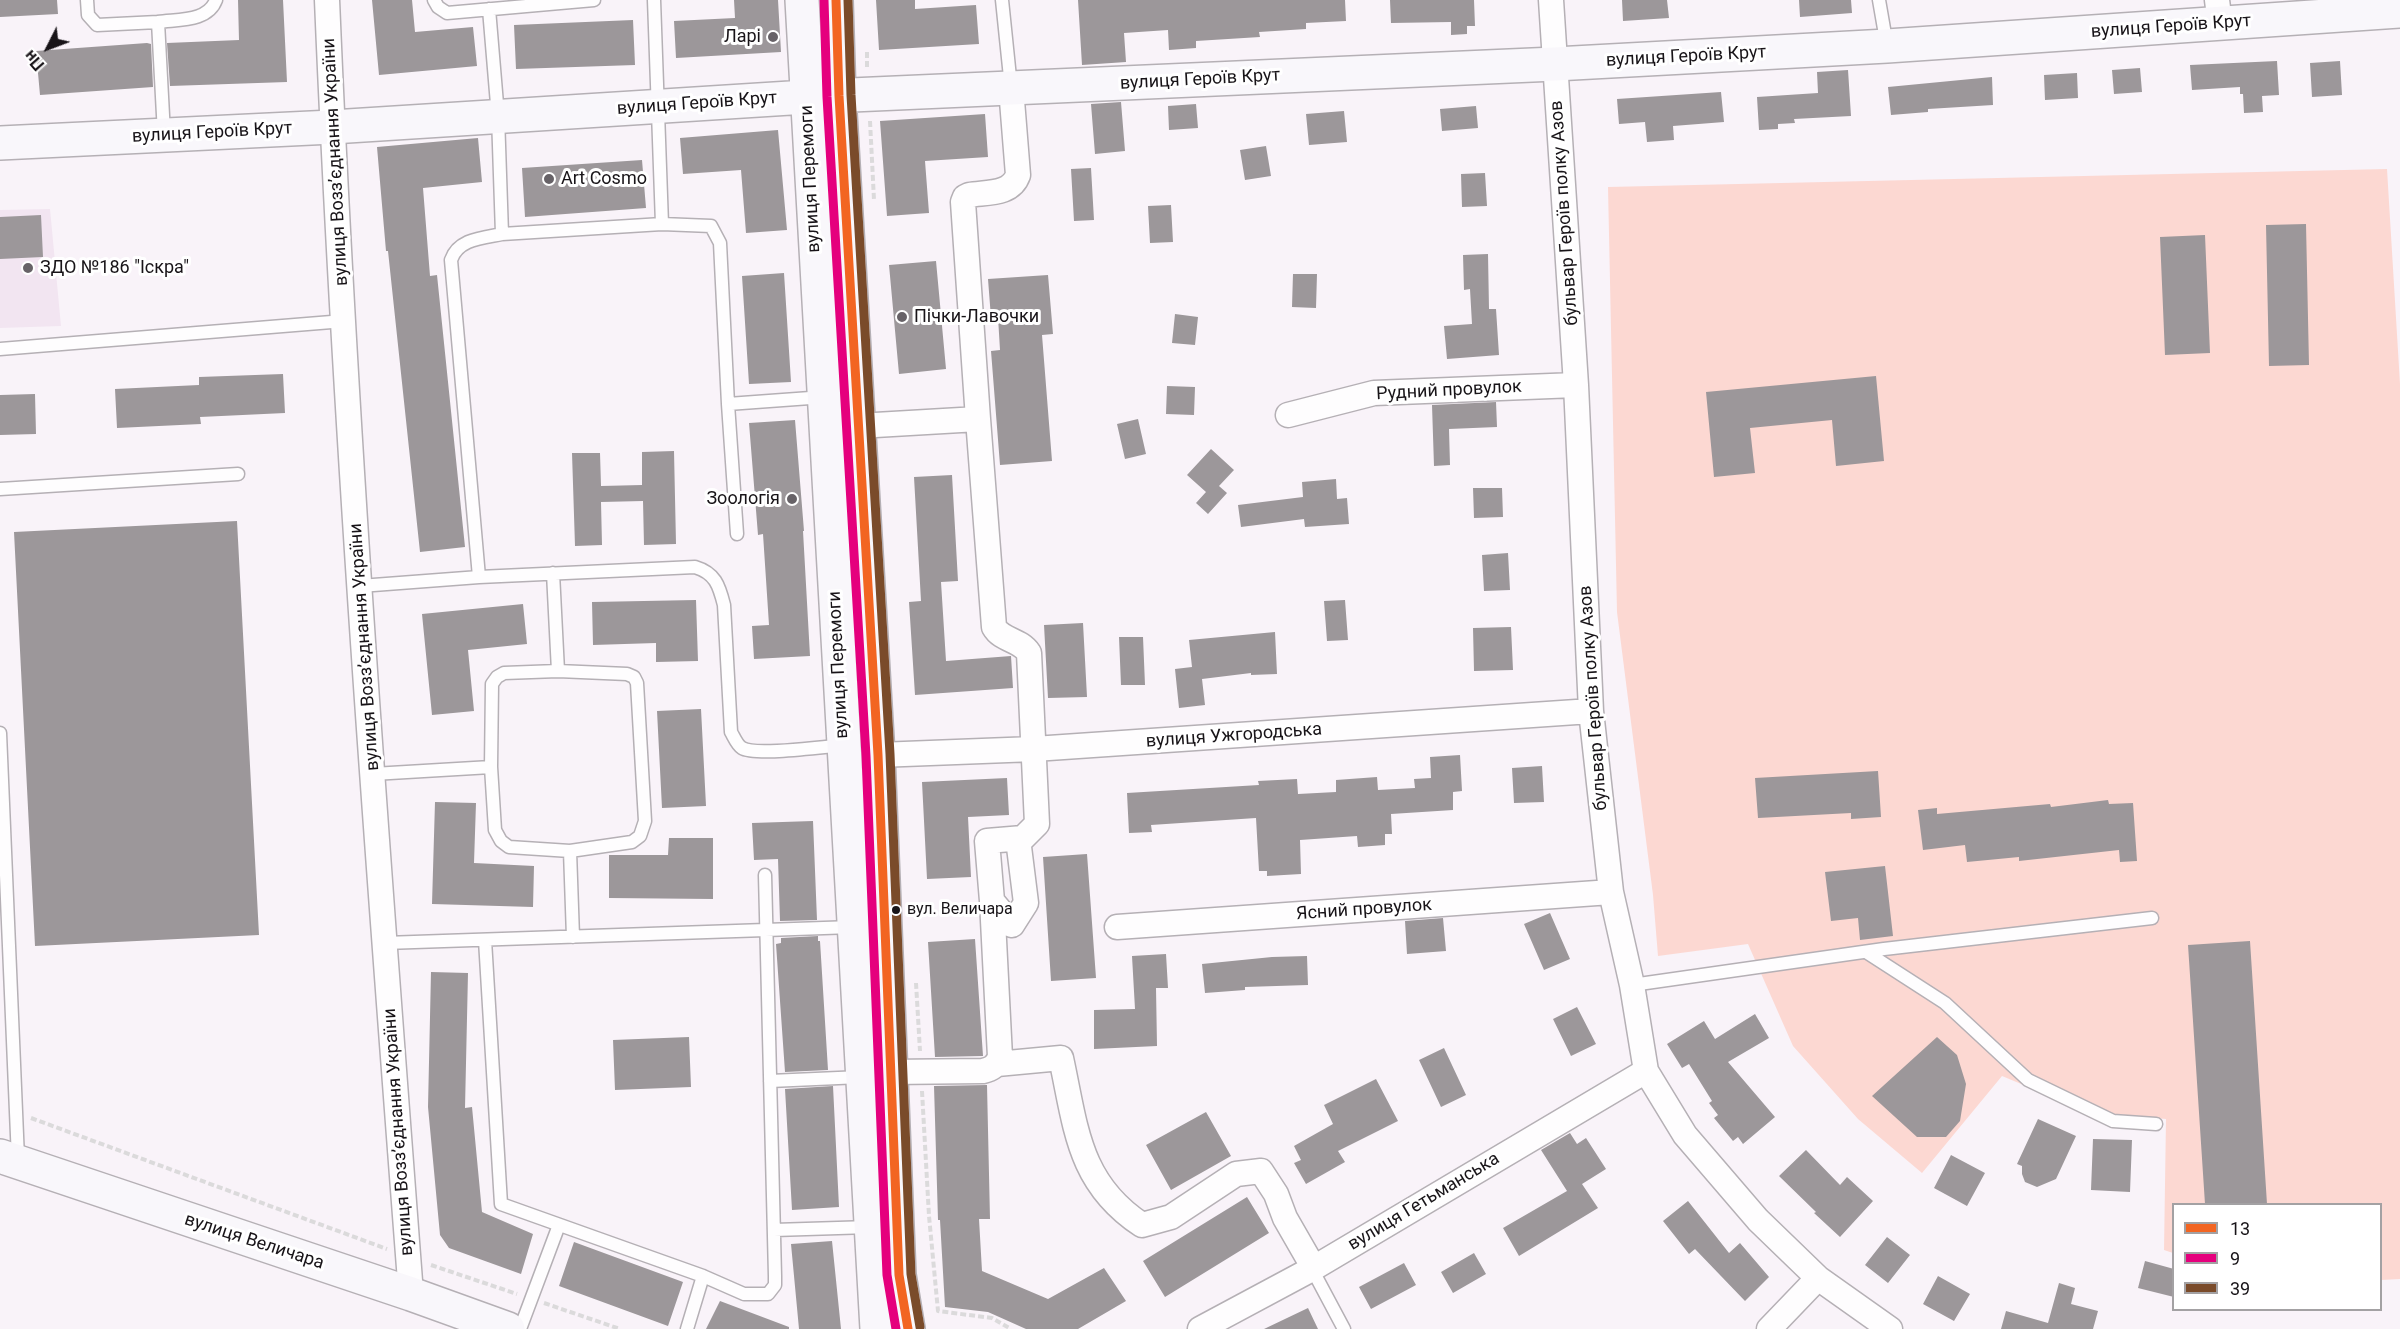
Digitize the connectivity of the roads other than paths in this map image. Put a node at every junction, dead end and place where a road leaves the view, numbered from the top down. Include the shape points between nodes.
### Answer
1 (87, 0) edge
2 (216, 0) edge
3 (327, 0) edge
4 (434, 0) edge
5 (594, 0) edge
6 (654, 0) edge
7 (802, 0) edge
8 (836, 0) edge
9 (1002, 0) edge
10 (1551, 0) edge
11 (1879, 0) edge
12 (489, 9) junction
13 (2400, 11) edge
14 (2218, 12) edge
15 (158, 22) junction
16 (1887, 46) junction
17 (1555, 64) junction
18 (1011, 88) junction
19 (839, 96) junction
20 (806, 97) junction
21 (658, 106) junction
22 (498, 117) junction
23 (332, 127) junction
24 (164, 135) junction
25 (0, 143) edge
26 (662, 224) junction
27 (502, 234) junction
28 (344, 321) junction
29 (0, 349) edge
30 (1576, 385) junction
31 (824, 397) junction
32 (728, 404) junction
33 (1288, 415) dead end
34 (978, 419) junction
35 (858, 426) junction
36 (238, 474) dead end
37 (0, 489) edge
38 (737, 534) dead end
39 (553, 573) junction
40 (479, 577) junction
41 (360, 586) junction
42 (558, 671) junction
43 (1591, 711) junction
44 (0, 733) edge
45 (844, 745) junction
46 (1034, 749) junction
47 (878, 755) junction
48 (491, 767) junction
49 (373, 774) junction
50 (1018, 839) junction
51 (570, 851) junction
52 (765, 875) dead end
53 (1611, 892) junction
54 (992, 901) junction
55 (2152, 918) dead end
56 (854, 927) junction
57 (1117, 927) dead end
58 (766, 930) junction
59 (573, 937) junction
60 (484, 940) junction
61 (386, 943) junction
62 (1866, 951) junction
63 (1632, 985) junction
64 (997, 1064) junction
65 (1646, 1071) junction
66 (876, 1074) junction
67 (770, 1081) junction
68 (2156, 1124) dead end
69 (9, 1160) edge
70 (559, 1225) junction
71 (871, 1227) junction
72 (774, 1230) junction
73 (1312, 1269) junction
74 (702, 1276) junction
75 (1818, 1278) junction
76 (411, 1294) junction
77 (507, 1329) edge
78 (519, 1329) edge
79 (687, 1329) edge
80 (877, 1329) edge
81 (908, 1329) edge
82 (1200, 1329) edge
83 (1344, 1329) edge
84 (1769, 1329) edge
85 (1890, 1329) edge

1 - 15 lane via 88,15 97,25
2 - 15 lane via 201,16
3 - 23 street, вулиця Воззʼєднання України
4 - 12 lane via 447,13
5 - 12 lane
6 - 21 lane
7 - 20 street, вулиця Перемоги
8 - 19 street, вулиця Перемоги
9 - 18 lane
10 - 17 street, бульвар Героїв полку Азов
11 - 16 lane
12 - 22 lane
13 - 14 street, вулиця Героїв Крут
14 - 16 street, вулиця Героїв Крут
15 - 24 lane
16 - 17 street, вулиця Героїв Крут
17 - 18 street, вулиця Героїв Крут
17 - 30 street, бульвар Героїв полку Азов
18 - 19 street, вулиця Героїв Крут
18 - 34 street via 1018,175 1015,183 1008,190 969,195 963,202
19 - 20 street, вулиця Героїв Крут
19 - 35 street, вулиця Перемоги
20 - 21 street, вулиця Героїв Крут
20 - 31 street, вулиця Перемоги
21 - 22 street, вулиця Героїв Крут
21 - 26 lane
22 - 23 street, вулиця Героїв Крут
22 - 27 lane
23 - 24 street, вулиця Героїв Крут
23 - 28 street, вулиця Воззʼєднання України
24 - 25 street, вулиця Героїв Крут
26 - 27 lane
26 - 32 lane via 711,226 717,233
27 - 40 lane via 460,245 451,260
28 - 29 lane
28 - 41 street, вулиця Воззʼєднання України
30 - 33 street, Рудний провулок via 1374,393
30 - 43 street, бульвар Героїв полку Азов
31 - 32 lane
31 - 45 street, вулиця Перемоги
32 - 38 lane
34 - 35 street
34 - 46 street via 994,627 998,634 1029,653
35 - 47 street, вулиця Перемоги
36 - 37 lane
39 - 40 lane
39 - 42 lane
39 - 45 lane via 695,567 706,570 714,576 724,605 731,732 736,742 743,748 759,751
40 - 41 lane
41 - 49 street, вулиця Воззʼєднання України
42 - 48 lane via 504,673 497,677 491,691
42 - 51 lane via 627,674 634,677 638,690 644,828 632,842
43 - 46 street, вулиця Ужгородська
43 - 53 street, бульвар Героїв полку Азов
44 - 69 lane via 16,1120
45 - 56 street, вулиця Перемоги
46 - 47 street, вулиця Ужгородська
46 - 50 street via 1037,824
47 - 66 street, вулиця Перемоги
48 - 49 lane
48 - 51 lane via 495,831 505,846
49 - 61 street, вулиця Воззʼєднання України
50 - 54 street via 987,841
50 - 54 street via 1026,903 1012,925
51 - 59 lane
52 - 58 lane
53 - 57 street, Ясний провулок
53 - 63 street, бульвар Героїв полку Азов
54 - 64 street via 1000,1057
55 - 62 lane
56 - 58 lane
56 - 66 street, вулиця Перемоги
58 - 59 lane
58 - 67 lane
59 - 60 lane
60 - 61 lane
60 - 70 lane via 501,1204
61 - 76 street, вулиця Воззʼєднання України
62 - 63 lane
62 - 68 lane via 1946,1003 2028,1080 2113,1121
63 - 65 street, бульвар Героїв полку Азов
64 - 66 street via 982,1071
64 - 73 street via 1061,1058 1080,1148 1104,1193 1142,1226 1171,1217 1236,1174 1261,1171
65 - 73 street, вулиця Гетьманська
65 - 75 street, бульвар Героїв полку Азов via 1685,1135 1758,1220
66 - 67 lane
66 - 71 street, вулиця Перемоги
66 - 81 street, вулиця Перемоги
67 - 72 lane
69 - 76 street, вулиця Величара
70 - 74 lane
70 - 78 lane
71 - 72 lane
71 - 80 street, вулиця Перемоги
72 - 74 lane via 775,1285 768,1294 744,1294
73 - 82 street, вулиця Гетьманська
73 - 83 lane
74 - 79 lane
75 - 84 street
75 - 85 street, бульвар Героїв полку Азов
76 - 77 street, вулиця Величара

